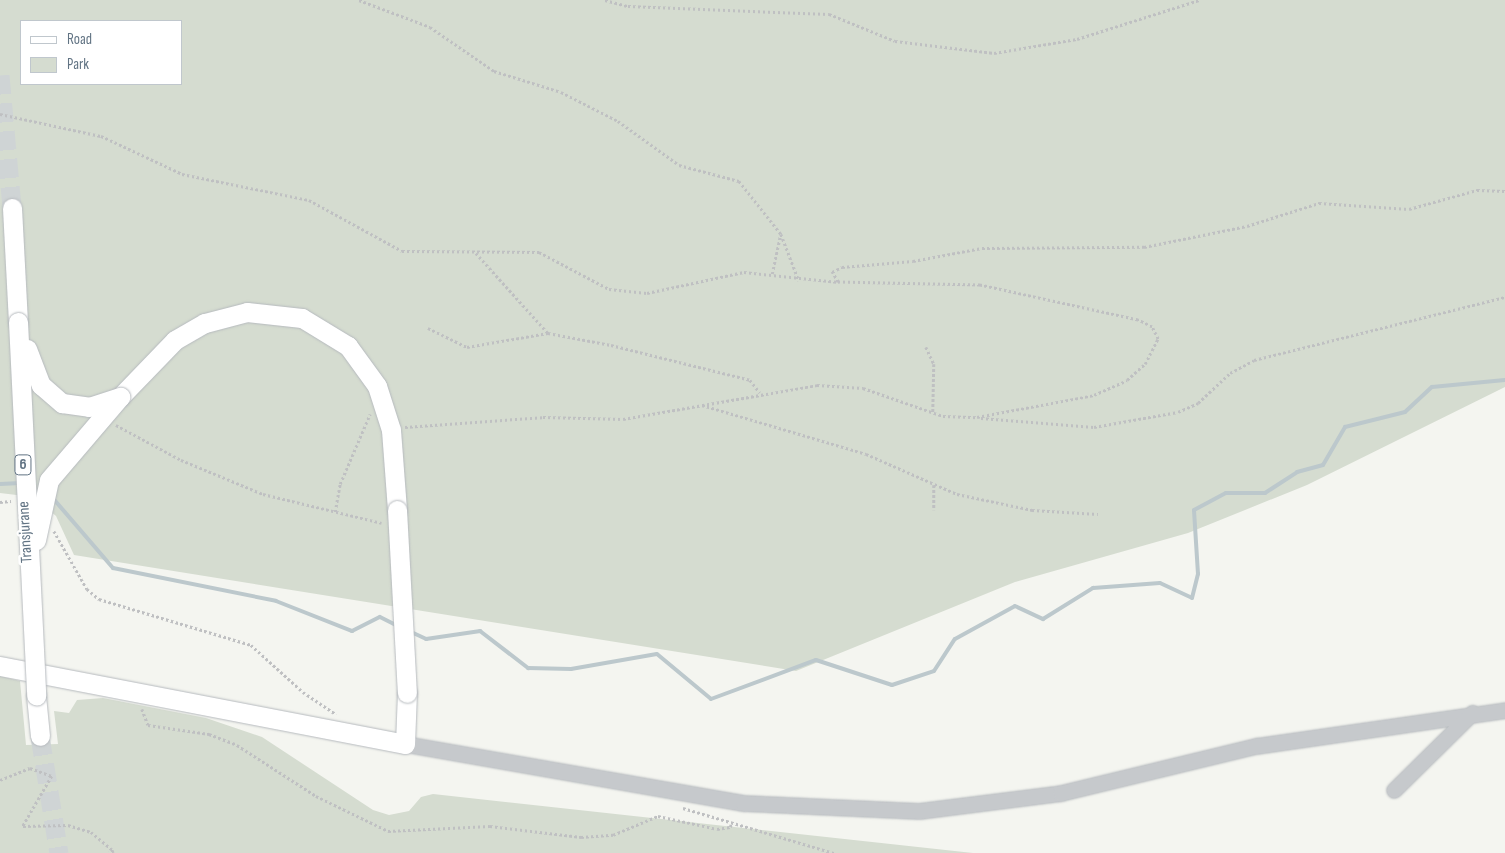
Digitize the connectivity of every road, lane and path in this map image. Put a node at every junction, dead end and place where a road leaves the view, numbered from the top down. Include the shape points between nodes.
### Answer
1 (359, 0) edge
2 (605, 0) edge
3 (1200, 0) edge
4 (0, 114) edge
5 (1505, 191) edge
6 (12, 208) tunnel mouth
7 (781, 234) junction
8 (476, 253) junction
9 (772, 275) junction
10 (799, 280) junction
11 (838, 282) junction
12 (1505, 297) edge
13 (18, 322) junction
14 (428, 328) dead end
15 (548, 333) junction
16 (926, 347) dead end
17 (760, 393) junction
18 (120, 397) junction
19 (700, 405) junction
20 (934, 413) junction
21 (976, 417) junction
22 (110, 421) dead end
23 (389, 421) junction
24 (934, 485) junction
25 (0, 502) edge
26 (19, 503) dead end
27 (934, 510) dead end
28 (335, 512) junction
29 (1098, 514) dead end
30 (394, 517) junction
31 (52, 529) dead end
32 (30, 608) junction
33 (0, 666) edge
34 (139, 703) dead end
35 (1505, 710) edge
36 (1472, 713) junction
37 (339, 716) dead end
38 (39, 731) tunnel mouth
39 (405, 744) junction
40 (0, 780) edge
41 (1394, 790) dead end
42 (109, 853) edge
43 (834, 853) edge

1 - 7 path via 430,27 494,71 561,92 610,117 679,165 740,181
2 - 3 path via 628,6 829,14 895,41 994,53 1077,39
4 - 8 path via 108,138 182,174 304,198 402,251
5 - 11 path via 1477,190 1409,209 1319,202 1247,226 1144,247 957,250 913,261 842,266 832,272
6 - 13 main road, Transjurane / 6
7 - 9 path
7 - 10 path
8 - 9 path via 539,252 617,291 658,292 744,272
8 - 15 path
9 - 10 path
10 - 11 path
11 - 21 path via 980,285 1052,298 1152,328 1158,339 1154,350 1127,380 1094,395
12 - 21 path via 1254,360 1230,372 1198,403 1178,412 1094,426
13 - 18 main road, bridge via 35,375 52,397 83,407
13 - 32 main road, Transjurane / 6, bridge
14 - 15 path via 467,347
15 - 17 path via 750,380
16 - 20 path via 934,364
17 - 19 path
17 - 20 path via 848,386
18 - 23 main road via 176,340 205,323 258,312 312,323 339,339 361,360
18 - 32 main road, bridge via 46,485 38,515
19 - 23 path via 623,419
19 - 24 path via 866,454
20 - 21 path
22 - 28 path via 181,460 263,494
23 - 28 path via 372,414 364,420 340,484
23 - 30 main road
24 - 27 path
24 - 29 path via 1020,508
25 - 26 path
28 - 30 path
30 - 39 main road, bridge via 406,692
31 - 37 path via 87,589 99,599 251,645 303,692
32 - 38 main road, Transjurane / 6, bridge
33 - 39 main road
34 - 43 path via 148,725 209,734 237,745 316,796 388,831 490,826 580,837 613,835 658,816 717,829 730,827 732,822
35 - 36 street
36 - 39 street via 1256,746 1053,795 911,811 744,803
36 - 41 street
40 - 42 path via 30,768 52,776 23,826 68,825 91,832 114,851

